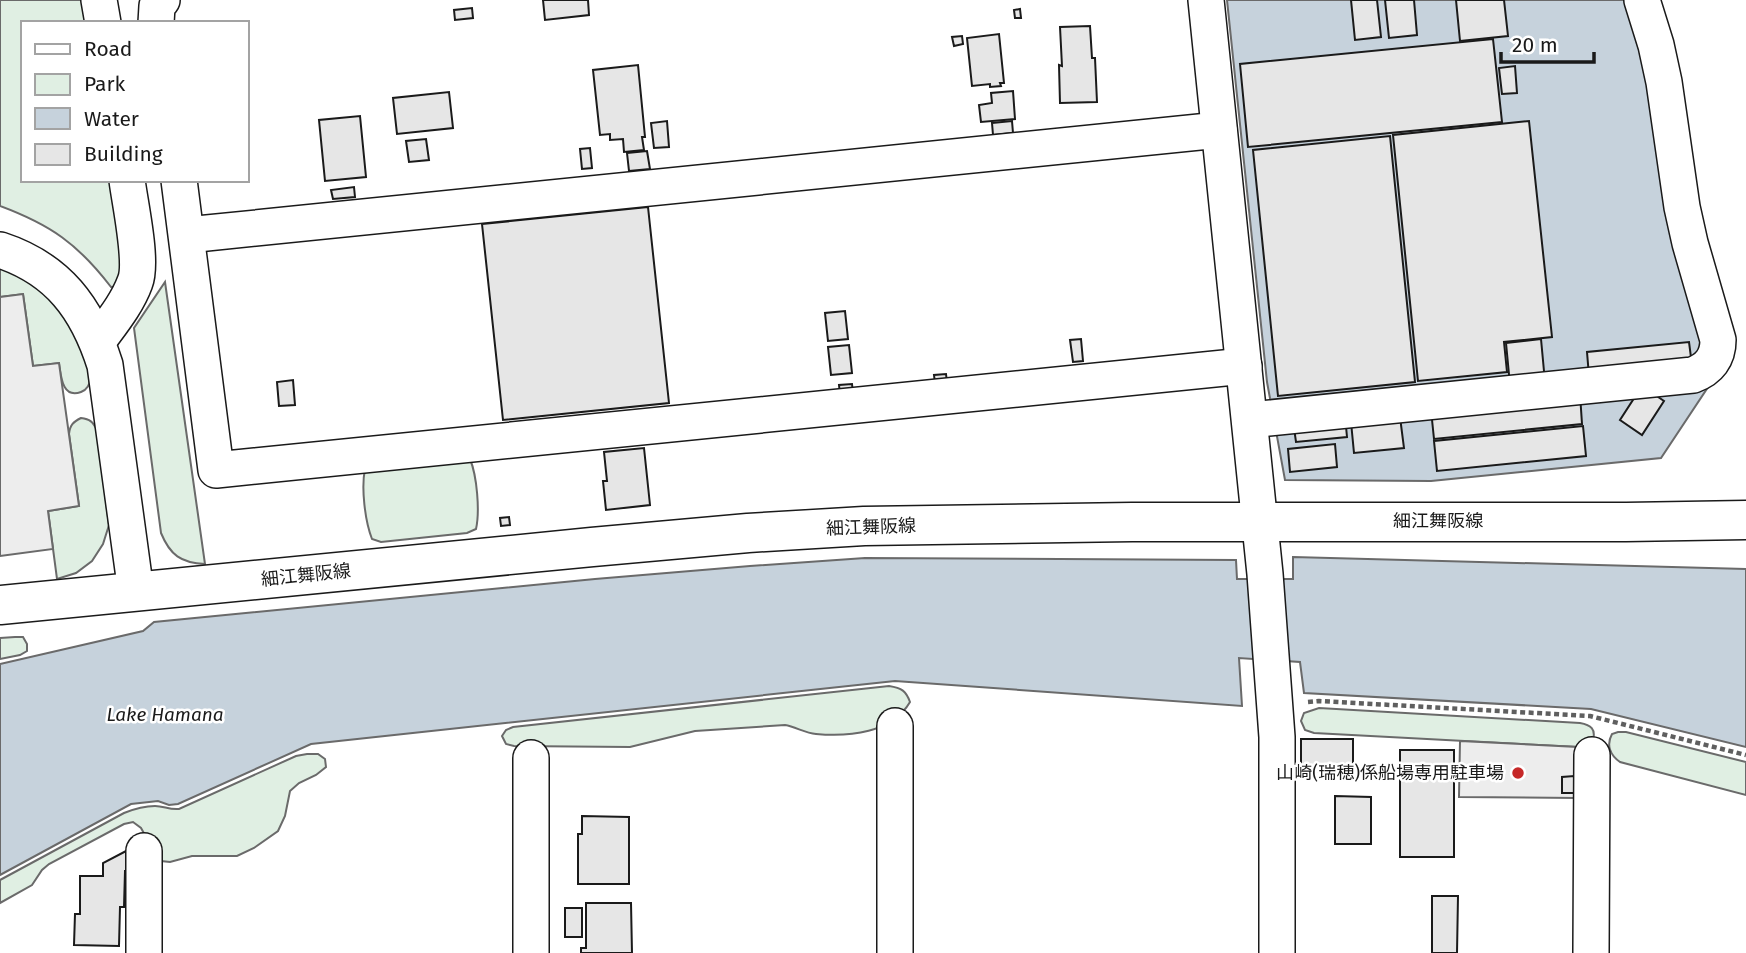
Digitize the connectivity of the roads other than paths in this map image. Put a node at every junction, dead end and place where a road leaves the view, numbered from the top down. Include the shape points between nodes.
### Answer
1 (99, 0) edge
2 (163, 0) edge
3 (1206, 0) edge
4 (1642, 0) edge
5 (103, 21) edge
6 (156, 21) edge
7 (1219, 130) junction
8 (127, 182) edge
9 (179, 182) edge
10 (187, 235) junction
11 (0, 250) edge
12 (98, 341) junction
13 (1244, 366) junction
14 (1250, 420) junction
15 (1746, 520) edge
16 (1260, 522) junction
17 (136, 592) junction
18 (0, 605) edge
19 (895, 726) dead end
20 (1592, 755) dead end
21 (531, 758) dead end
22 (144, 851) dead end
23 (144, 953) edge
24 (531, 953) edge
25 (895, 953) edge
26 (1277, 953) edge
27 (1591, 953) edge

1 - 5 street
2 - 6 street via 157,6
3 - 7 street
4 - 14 street via 1664,82 1688,234 1718,340 1709,366 1693,375
7 - 10 street
7 - 13 street
8 - 12 street via 137,280
9 - 10 street
10 - 13 street via 216,470
11 - 12 street via 35,265 55,280 87,319
12 - 17 street
13 - 14 street
14 - 16 street
15 - 16 main road, 細江舞阪線
16 - 17 main road, 細江舞阪線 via 864,526 748,533
16 - 26 street via 1277,737
17 - 18 main road, 細江舞阪線
19 - 25 street
20 - 27 street
21 - 24 street
22 - 23 street

